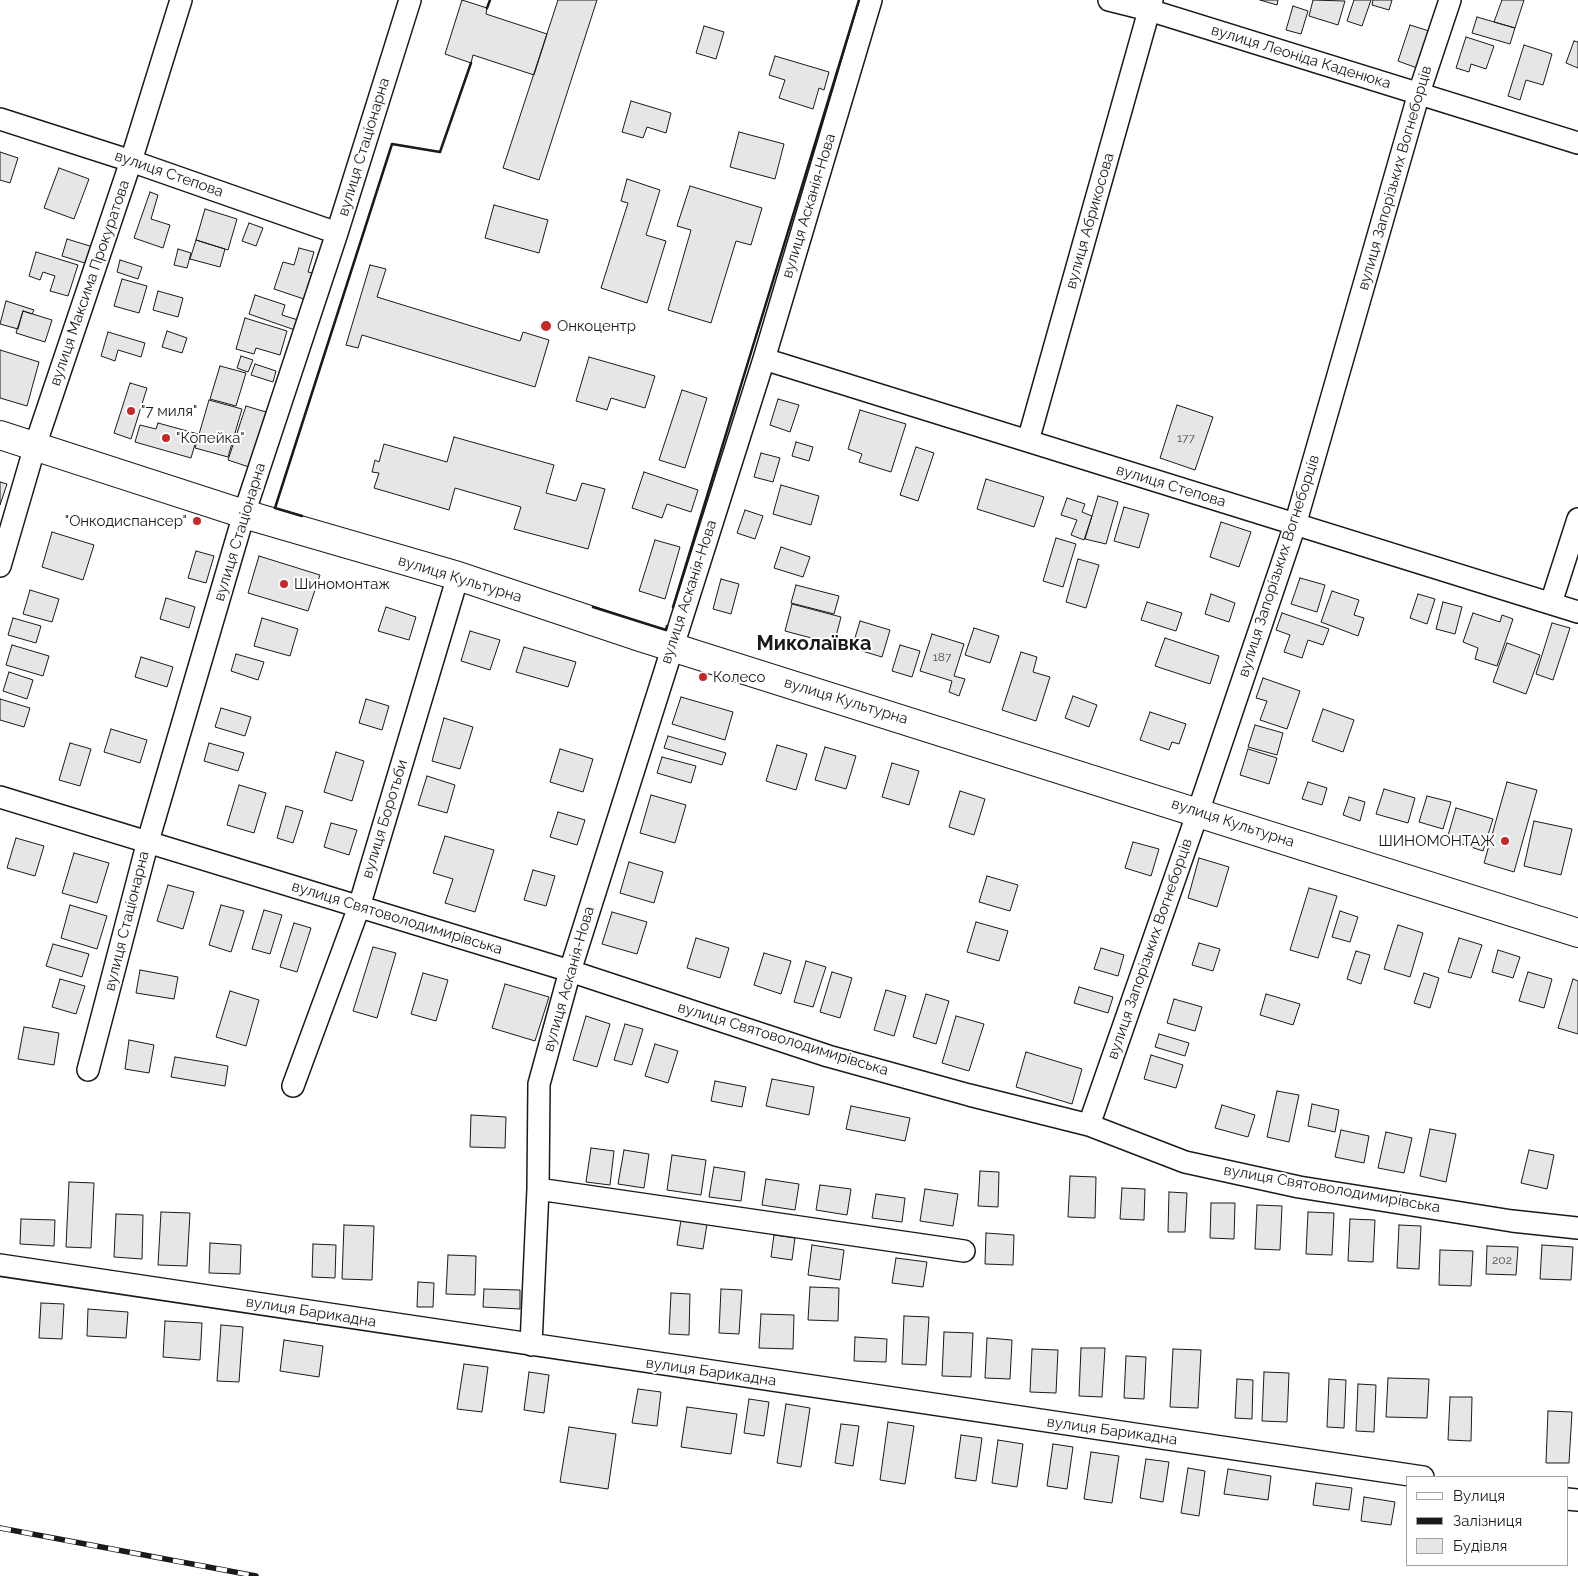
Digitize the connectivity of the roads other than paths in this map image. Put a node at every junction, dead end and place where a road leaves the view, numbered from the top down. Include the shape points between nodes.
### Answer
1 (181, 0) edge
2 (410, 0) edge
3 (871, 0) edge
4 (1109, 0) edge
5 (1450, 0) edge
6 (1150, 5) edge
7 (1419, 93) junction
8 (0, 119) edge
9 (1578, 143) edge
10 (131, 161) junction
11 (337, 233) junction
12 (764, 359) junction
13 (0, 435) edge
14 (1028, 441) junction
15 (35, 446) junction
16 (244, 514) junction
17 (1578, 518) edge
18 (1295, 525) junction
19 (0, 566) edge
20 (458, 576) junction
21 (1551, 604) junction
22 (1578, 612) edge
23 (671, 646) junction
24 (0, 797) edge
25 (1198, 812) junction
26 (148, 841) junction
27 (359, 907) junction
28 (1578, 932) edge
29 (570, 971) junction
30 (88, 1070) dead end
31 (293, 1086) dead end
32 (1089, 1125) junction
33 (538, 1189) junction
34 (1578, 1228) edge
35 (964, 1251) dead end
36 (0, 1265) edge
37 (532, 1345) junction
38 (1416, 1476) edge

1 - 10 street, вулиця Максима Прокуратова
2 - 11 street, вулиця Стаціонарна
3 - 12 street, вулиця Асканія-Нова
4 - 6 street, вулиця Леоніда Каденюка
5 - 7 street, вулиця Запорізьких Вогнеборців
6 - 7 street, вулиця Леоніда Каденюка
6 - 14 street, вулиця Абрикосова
7 - 9 street, вулиця Леоніда Каденюка
7 - 18 street, вулиця Запорізьких Вогнеборців
8 - 10 street, вулиця Степова
10 - 11 street, вулиця Степова
10 - 15 street, вулиця Максима Прокуратова
11 - 16 street, вулиця Стаціонарна
12 - 14 street, вулиця Степова
12 - 23 street, вулиця Асканія-Нова
13 - 15 main road, вулиця Культурна
14 - 18 street, вулиця Степова
15 - 16 main road, вулиця Культурна
15 - 19 street, вулиця Максима Прокуратова
16 - 20 main road, вулиця Культурна
16 - 26 street, вулиця Стаціонарна
17 - 21 street
18 - 21 street, вулиця Степова
18 - 25 street, вулиця Запорізьких Вогнеборців
20 - 23 main road, вулиця Культурна
20 - 27 street, вулиця Боротьби
21 - 22 street, вулиця Степова
23 - 25 main road, вулиця Культурна
23 - 29 street, вулиця Асканія-Нова
24 - 26 street, вулиця Святоволодимирівська
25 - 28 main road, вулиця Культурна
25 - 32 street, вулиця Запорізьких Вогнеборців
26 - 27 street, вулиця Святоволодимирівська
26 - 30 street, вулиця Стаціонарна
27 - 29 street, вулиця Святоволодимирівська
27 - 31 street, вулиця Боротьби
29 - 32 street, вулиця Святоволодимирівська via 828,1056
29 - 33 street, вулиця Асканія-Нова via 538,1084
32 - 34 street, вулиця Святоволодимирівська via 1185,1162 1289,1185 1512,1221
33 - 35 street
33 - 37 street, вулиця Асканія-Нова
36 - 37 street, вулиця Барикадна
37 - 38 street, вулиця Барикадна

